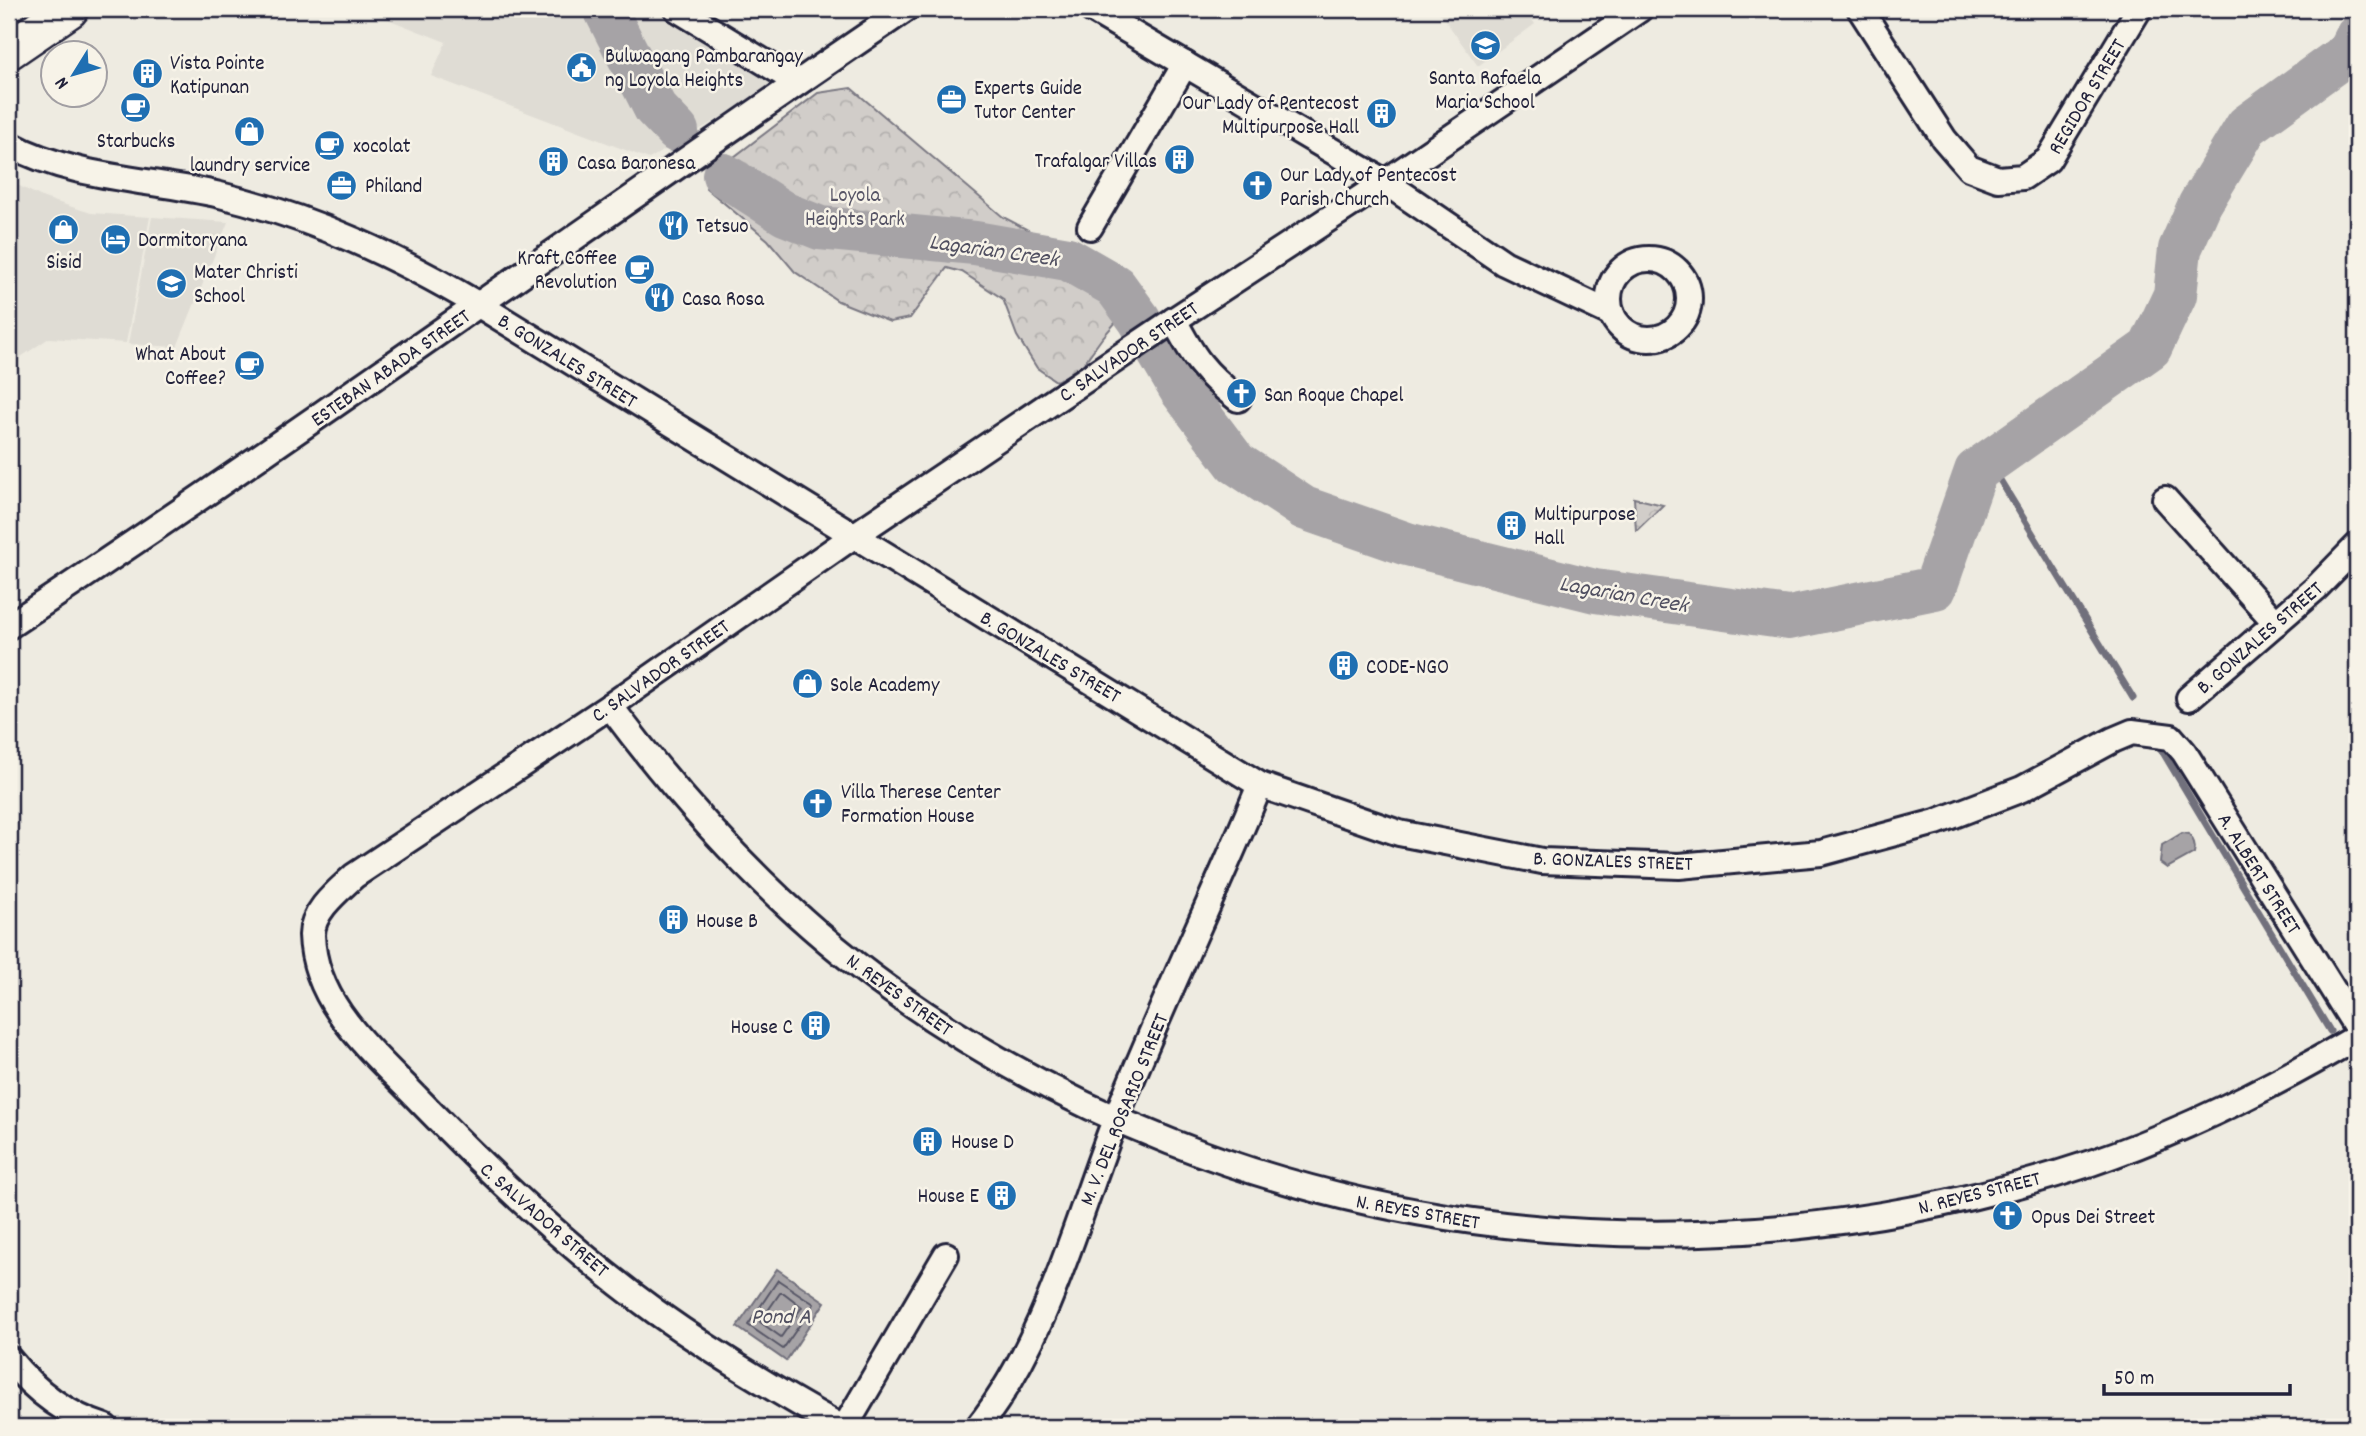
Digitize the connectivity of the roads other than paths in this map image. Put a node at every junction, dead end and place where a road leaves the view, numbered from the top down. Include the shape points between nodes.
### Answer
1 (69, 9) edge
2 (677, 9) edge
3 (906, 9) edge
4 (1091, 9) edge
5 (1640, 9) edge
6 (1860, 9) edge
7 (2140, 9) edge
8 (9, 50) edge
9 (1185, 64) junction
10 (797, 82) junction
11 (9, 144) edge
12 (1385, 181) junction
13 (1090, 227) dead end
14 (480, 306) junction
15 (1612, 314) dead end
16 (1174, 320) junction
17 (1238, 398) dead end
18 (2165, 499) dead end
19 (855, 535) junction
20 (2357, 546) edge
21 (2276, 622) junction
22 (9, 626) edge
23 (2189, 698) dead end
24 (610, 706) junction
25 (2151, 733) joint
26 (1260, 785) junction
27 (2357, 1028) edge
28 (2357, 1037) edge
29 (1115, 1120) junction
30 (947, 1255) dead end
31 (9, 1359) edge
32 (105, 1427) edge
33 (843, 1427) edge
34 (978, 1427) edge

1 - 8 main road
2 - 10 street
3 - 10 street, ESTEBAN ABADA STREET
4 - 9 street
5 - 12 street, C. SALVADOR STREET
6 - 7 street, REGIDOR STREET via 1944,139 1969,168 1998,179 2024,177 2048,160
9 - 12 street
9 - 13 street
10 - 14 street, ESTEBAN ABADA STREET
11 - 14 street, B. GONZALES STREET via 57,164 171,184 290,214 356,239
12 - 15 street via 1504,263
12 - 16 street, C. SALVADOR STREET
14 - 19 street, B. GONZALES STREET
14 - 22 street, ESTEBAN ABADA STREET
16 - 17 street via 1203,370
16 - 19 street, C. SALVADOR STREET
18 - 21 street
19 - 24 street, C. SALVADOR STREET
19 - 26 street, B. GONZALES STREET
20 - 21 street, B. GONZALES STREET
21 - 23 street, B. GONZALES STREET
24 - 29 street, N. REYES STREET via 695,813 755,876 820,934 961,1038
24 - 33 street, C. SALVADOR STREET via 354,876 319,913 312,932 316,968 332,1004 360,1040 484,1167 566,1240 656,1312 780,1394
25 - 26 street, B. GONZALES STREET via 2132,732 2022,789 1936,822 1821,853 1679,866 1542,861 1399,834
25 - 27 street, A. ALBERT STREET via 2171,737 2185,752
26 - 29 street, M. V. DEL ROSARIO STREET
28 - 29 street, N. REYES STREET via 2229,1107 2090,1163 1974,1197 1854,1220 1734,1232 1613,1234 1492,1224 1372,1204 1212,1158
29 - 34 street, M. V. DEL ROSARIO STREET via 1040,1321 1009,1381
30 - 33 street
31 - 32 street via 55,1404

